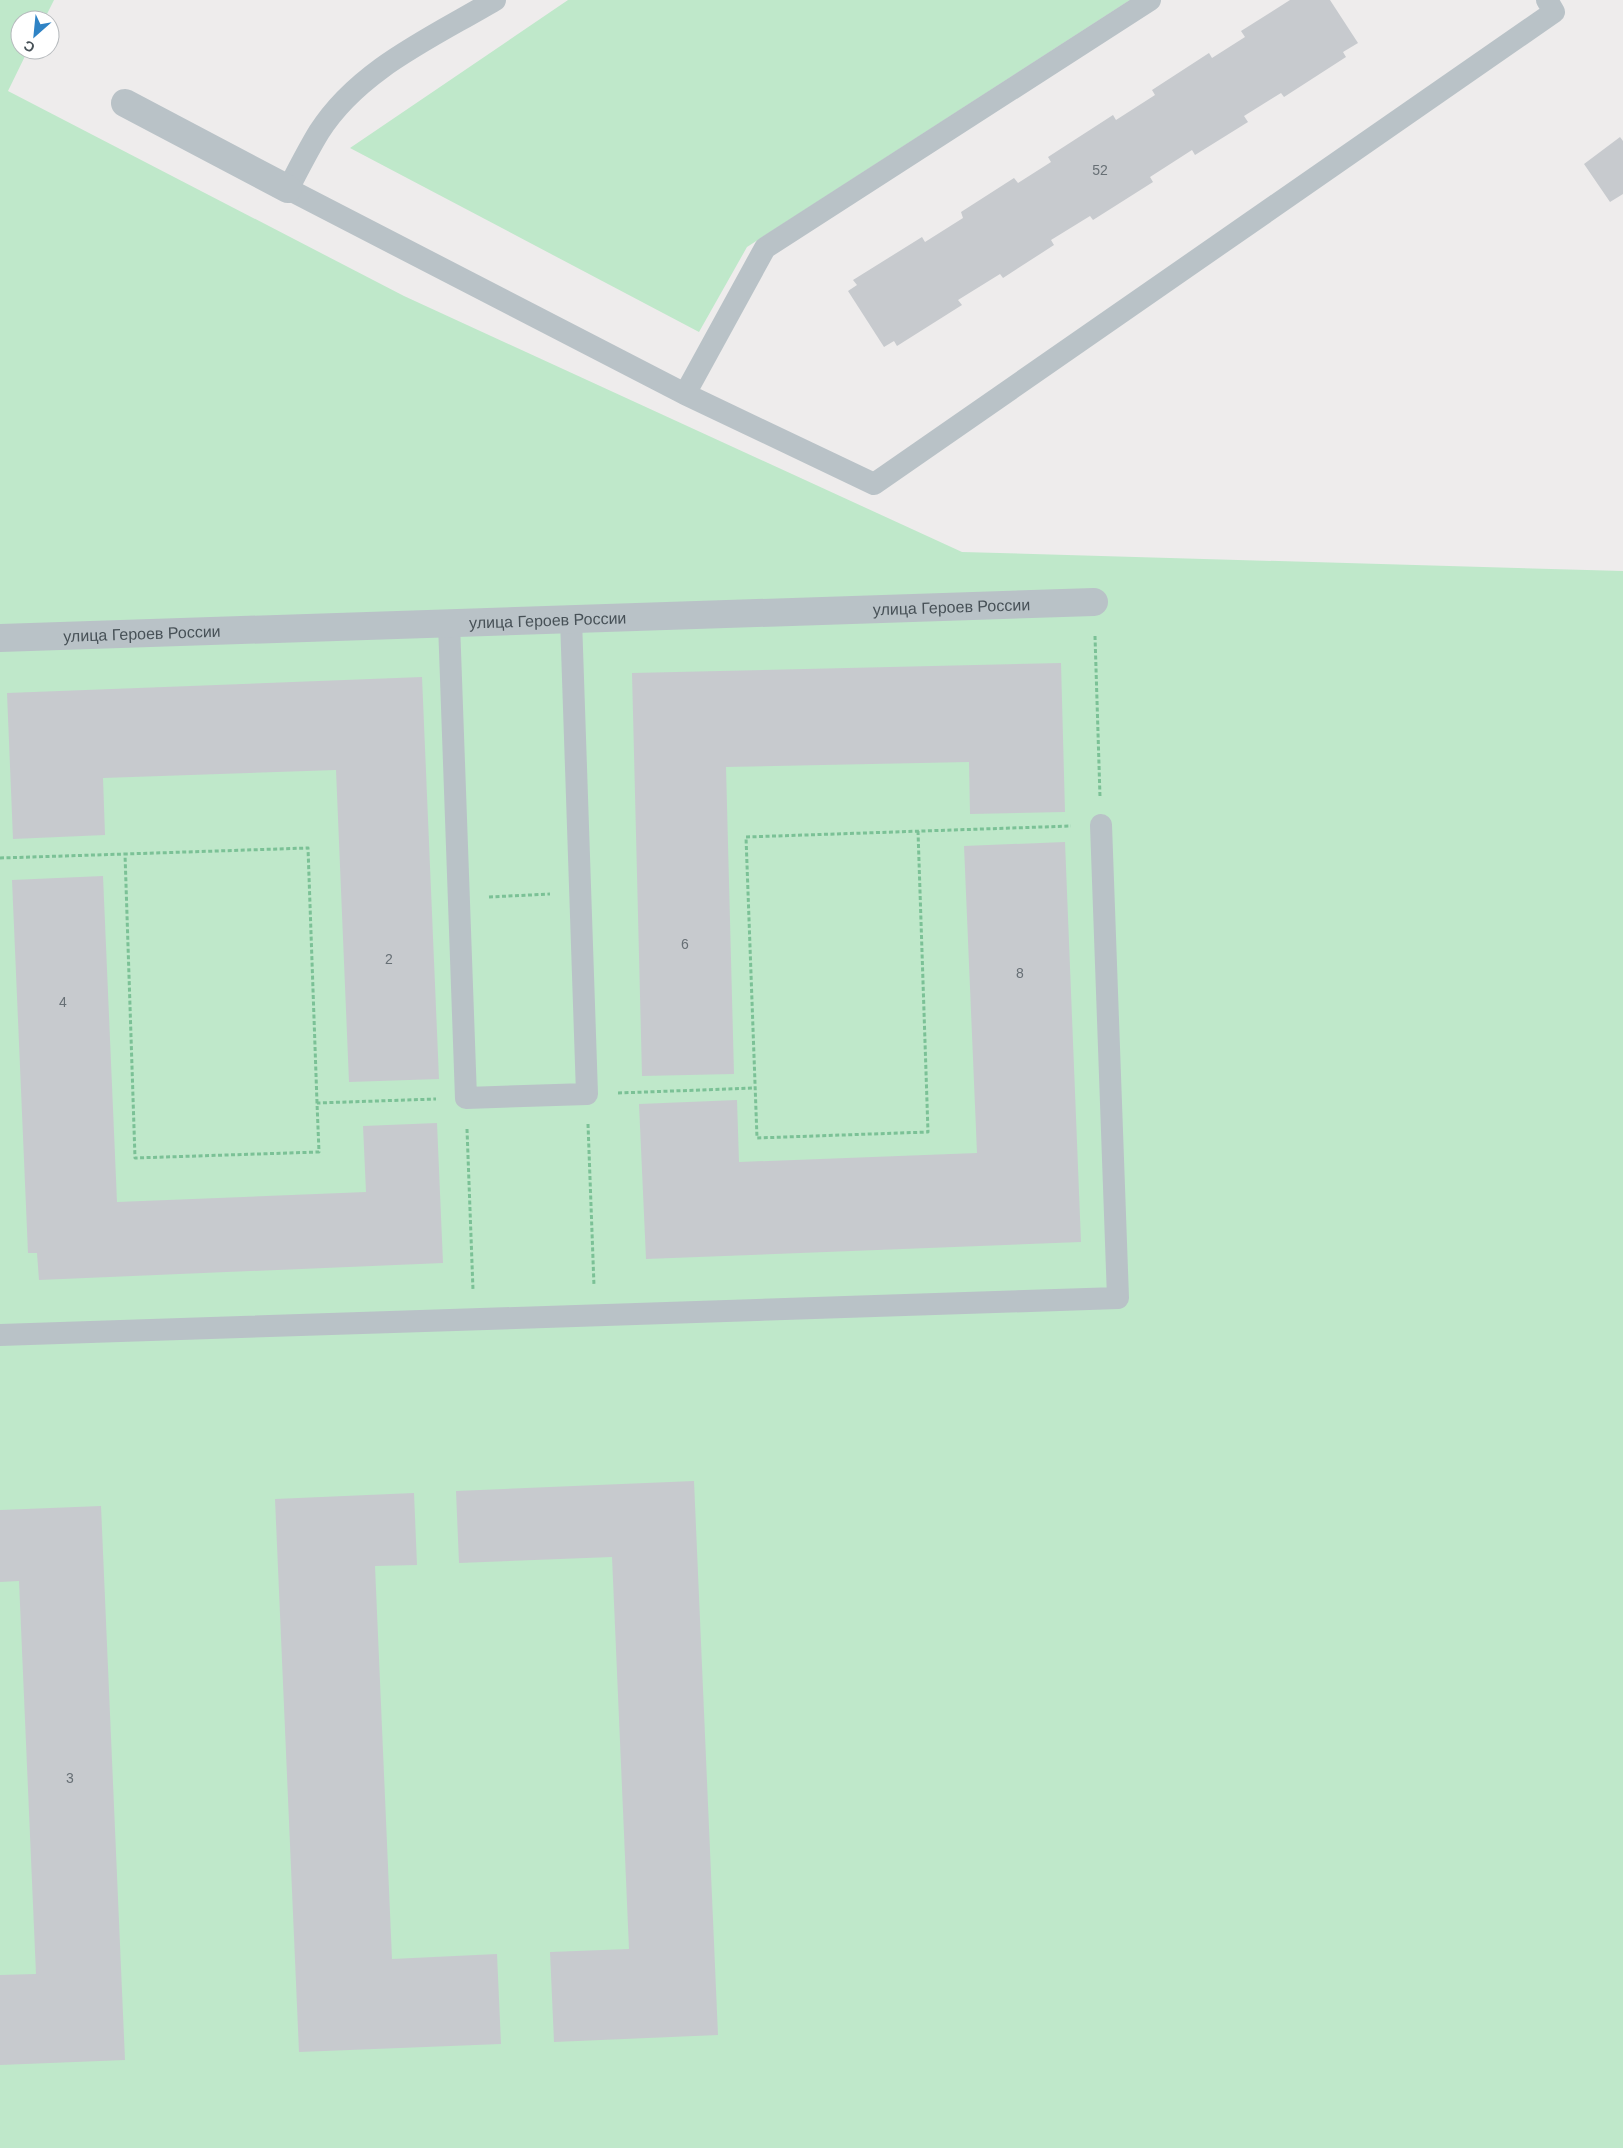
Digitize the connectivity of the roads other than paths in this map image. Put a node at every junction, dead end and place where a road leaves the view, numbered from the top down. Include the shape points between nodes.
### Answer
1 (495, 0) edge
2 (1150, 0) edge
3 (1547, 0) edge
4 (125, 103) dead end
5 (288, 189) junction
6 (685, 394) junction
7 (1094, 602) road end
8 (571, 619) junction
9 (449, 624) junction
10 (0, 638) edge
11 (1101, 825) road end
12 (0, 1336) edge

1 - 5 lane via 366,80 319,132
2 - 6 lane via 765,248
3 - 6 lane via 1554,12 874,484
4 - 5 street
5 - 6 lane
7 - 8 street, улица Героев России
8 - 9 street, улица Героев России
8 - 9 lane via 587,1094 466,1098
9 - 10 street, улица Героев России
11 - 12 lane via 1118,1298

